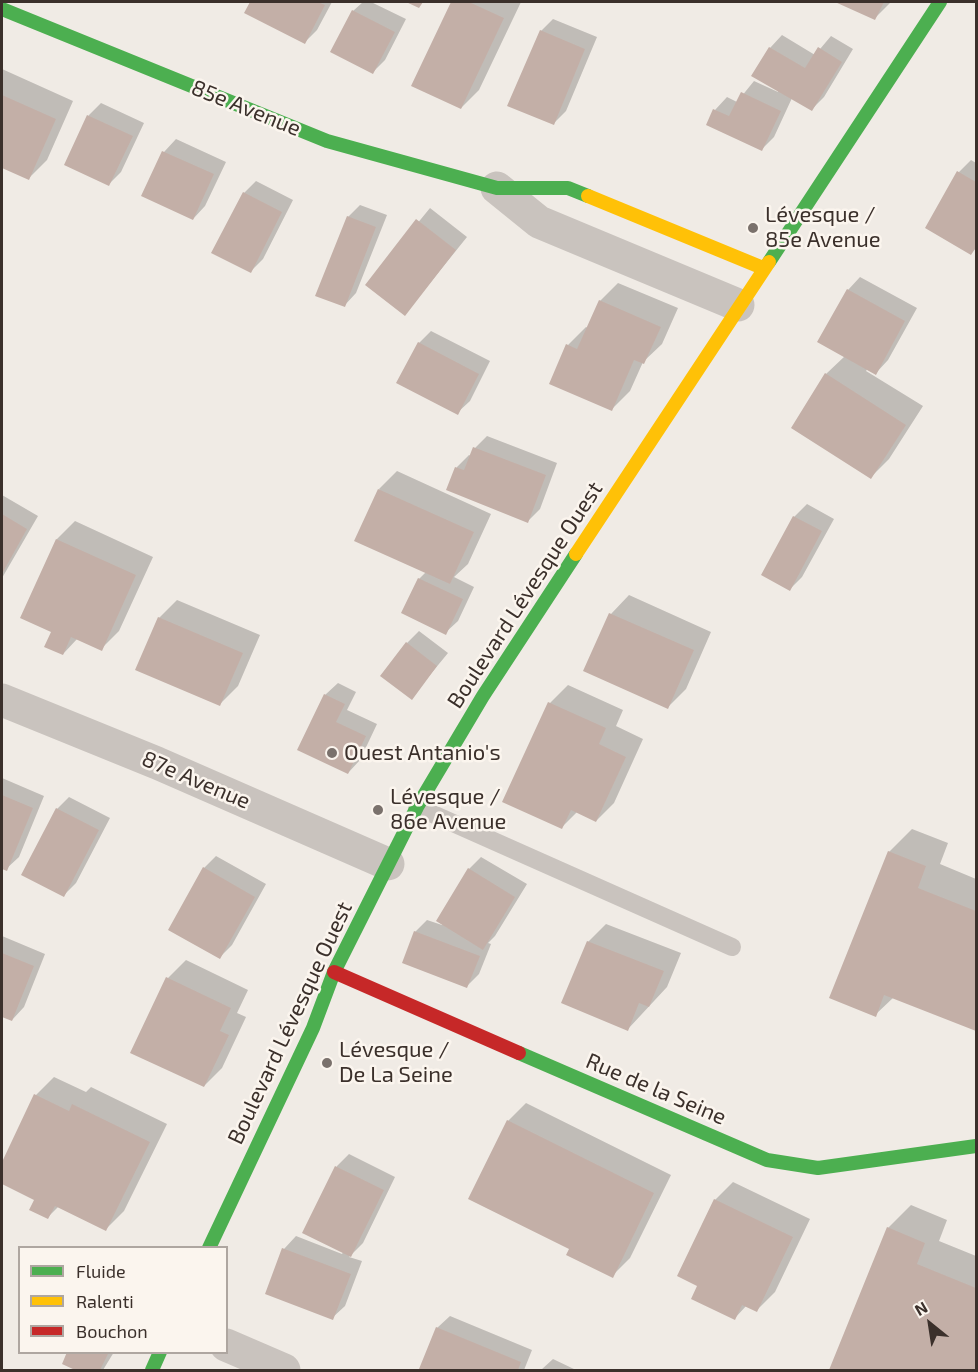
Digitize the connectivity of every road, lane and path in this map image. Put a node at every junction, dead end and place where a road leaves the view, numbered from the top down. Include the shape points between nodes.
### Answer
1 (940, 2) edge
2 (2, 9) edge
3 (497, 188) junction
4 (763, 268) junction
5 (738, 305) junction
6 (2, 700) edge
7 (417, 807) junction
8 (388, 864) junction
9 (732, 948) dead end
10 (334, 972) junction
11 (976, 1146) edge
12 (210, 1246) edge
13 (228, 1346) edge
14 (160, 1354) edge
15 (152, 1371) edge
16 (284, 1371) edge

1 - 4 street, Boulevard Lévesque Ouest
2 - 3 street, 85e Avenue via 327,141
3 - 4 street, 85e Avenue via 568,188
3 - 5 street, 85e Avenue via 539,222
4 - 5 street, Boulevard Lévesque Ouest
5 - 7 street, Boulevard Lévesque Ouest via 483,696
6 - 8 street, 87e Avenue
7 - 8 street, Boulevard Lévesque Ouest
7 - 9 lane
8 - 10 street, Boulevard Lévesque Ouest
10 - 11 street, Rue de la Seine via 767,1160 818,1168
10 - 12 street, Boulevard Lévesque Ouest via 313,1028
13 - 16 street
14 - 15 street

